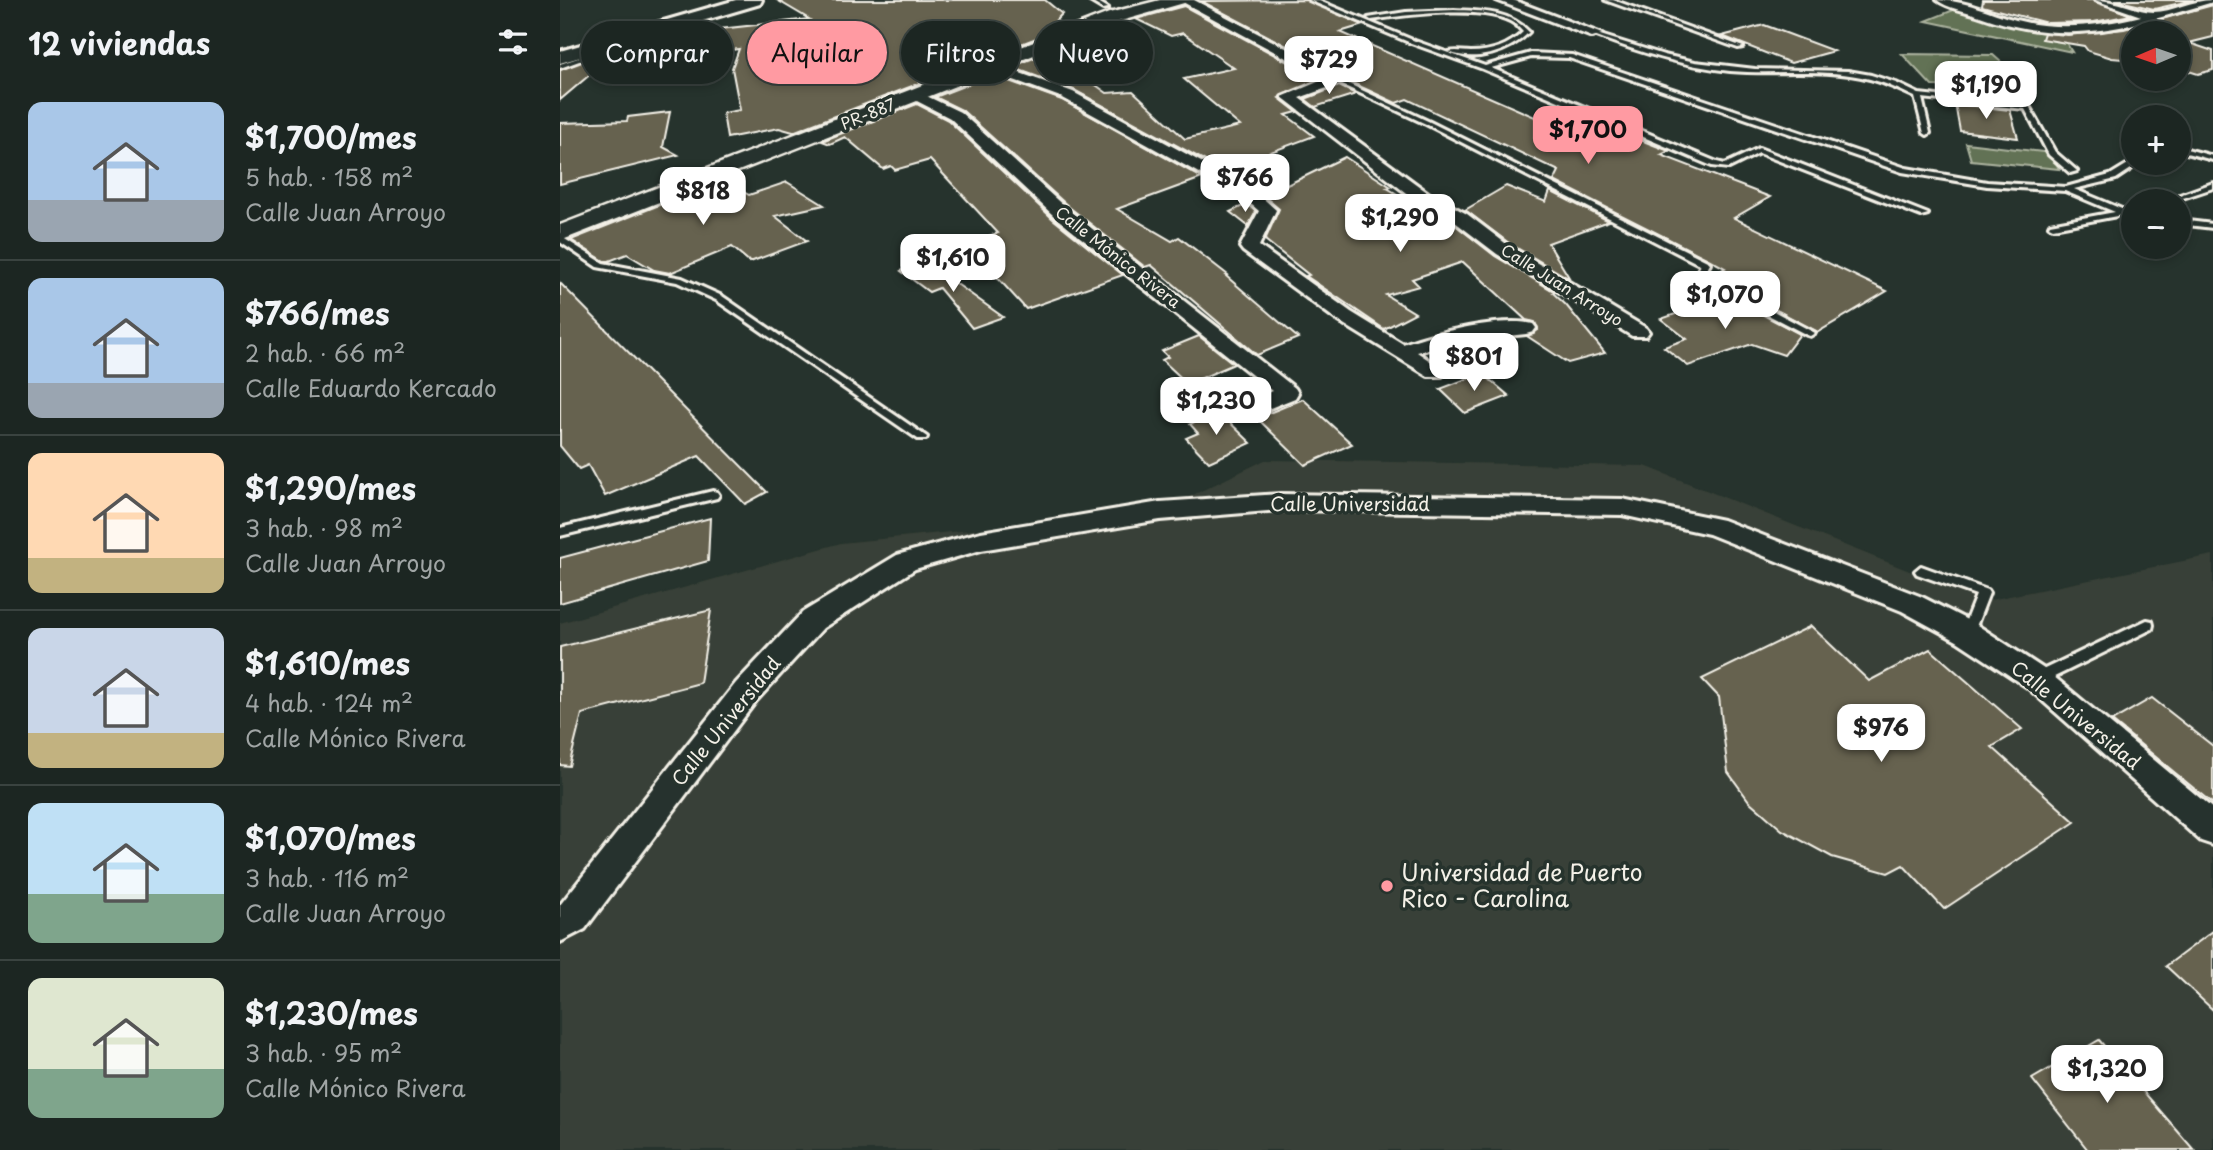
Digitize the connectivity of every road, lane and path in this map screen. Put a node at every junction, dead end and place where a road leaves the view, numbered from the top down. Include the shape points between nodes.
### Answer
1 (722, 0) edge
2 (754, 0) edge
3 (1091, 0) edge
4 (1178, 0) edge
5 (1185, 0) edge
6 (1312, 0) edge
7 (1329, 0) edge
8 (1502, 0) edge
9 (1608, 0) edge
10 (1943, 0) edge
11 (2101, 0) edge
12 (2209, 0) edge
13 (1105, 8) dead end
14 (2153, 16) junction
15 (1371, 18) junction
16 (661, 21) edge
17 (679, 21) edge
18 (1596, 34) joint
19 (581, 46) edge
20 (560, 47) edge
21 (1740, 47) dead end
22 (581, 49) edge
23 (1020, 54) edge
24 (560, 57) edge
25 (581, 58) edge
26 (560, 66) edge
27 (1485, 68) junction
28 (1020, 77) edge
29 (1336, 80) junction
30 (944, 84) edge
31 (916, 95) junction
32 (1918, 96) junction
33 (1927, 133) dead end
34 (2191, 152) edge
35 (2213, 158) edge
36 (2073, 172) dead end
37 (2121, 172) edge
38 (2213, 186) edge
39 (2066, 189) junction
40 (2191, 193) edge
41 (2121, 209) edge
42 (1924, 214) dead end
43 (2121, 215) edge
44 (2191, 223) edge
45 (2053, 226) dead end
46 (2213, 226) edge
47 (560, 236) edge
48 (1526, 328) dead end
49 (1639, 332) dead end
50 (1810, 334) dead end
51 (1401, 351) junction
52 (1435, 372) dead end
53 (1247, 409) dead end
54 (922, 437) dead end
55 (713, 495) dead end
56 (560, 532) edge
57 (1922, 571) dead end
58 (2147, 625) dead end
59 (1967, 633) junction
60 (2037, 679) junction
61 (2213, 830) edge
62 (560, 924) edge

1 - 16 highway
2 - 17 highway
3 - 13 lane
4 - 23 street, PR-887
5 - 29 street
6 - 27 lane
7 - 15 lane
8 - 18 street
9 - 21 lane
10 - 14 street via 2020,25 2061,32 2101,30
11 - 14 street
12 - 14 street
15 - 15 lane via 1455,53 1492,51 1520,40 1526,32 1507,16 1484,12
18 - 32 lane via 1639,51 1728,69 1841,70 1873,76
19 - 20 highway
22 - 24 highway
25 - 26 lane
27 - 39 lane via 1531,55 1570,56 1905,170 1987,184
27 - 42 lane via 1715,164 1726,166 1759,150
28 - 51 street via 1068,95 1250,195 1268,210 1249,247
29 - 49 street, Calle Juan Arroyo via 1289,97 1425,199
29 - 50 lane via 1706,264 1700,274 1708,281
30 - 31 street, PR-887
31 - 47 street, PR-887
31 - 53 street, Calle Mónico Rivera via 955,115 1061,214 1287,393
32 - 33 lane
32 - 36 lane via 2027,107 2052,153
34 - 35 lane
37 - 39 lane
38 - 40 lane
39 - 41 lane
43 - 45 lane
44 - 46 lane
47 - 54 lane via 600,265 679,279 719,298
48 - 51 street via 1454,337
51 - 52 street
55 - 56 lane
57 - 59 lane via 1983,593
58 - 60 lane
59 - 60 street, Calle Universidad
59 - 62 street, Calle Universidad via 1912,604 1714,526 1622,507 1280,502 1160,511 981,541 906,562 813,620 746,692 573,917
60 - 61 street, Calle Universidad

